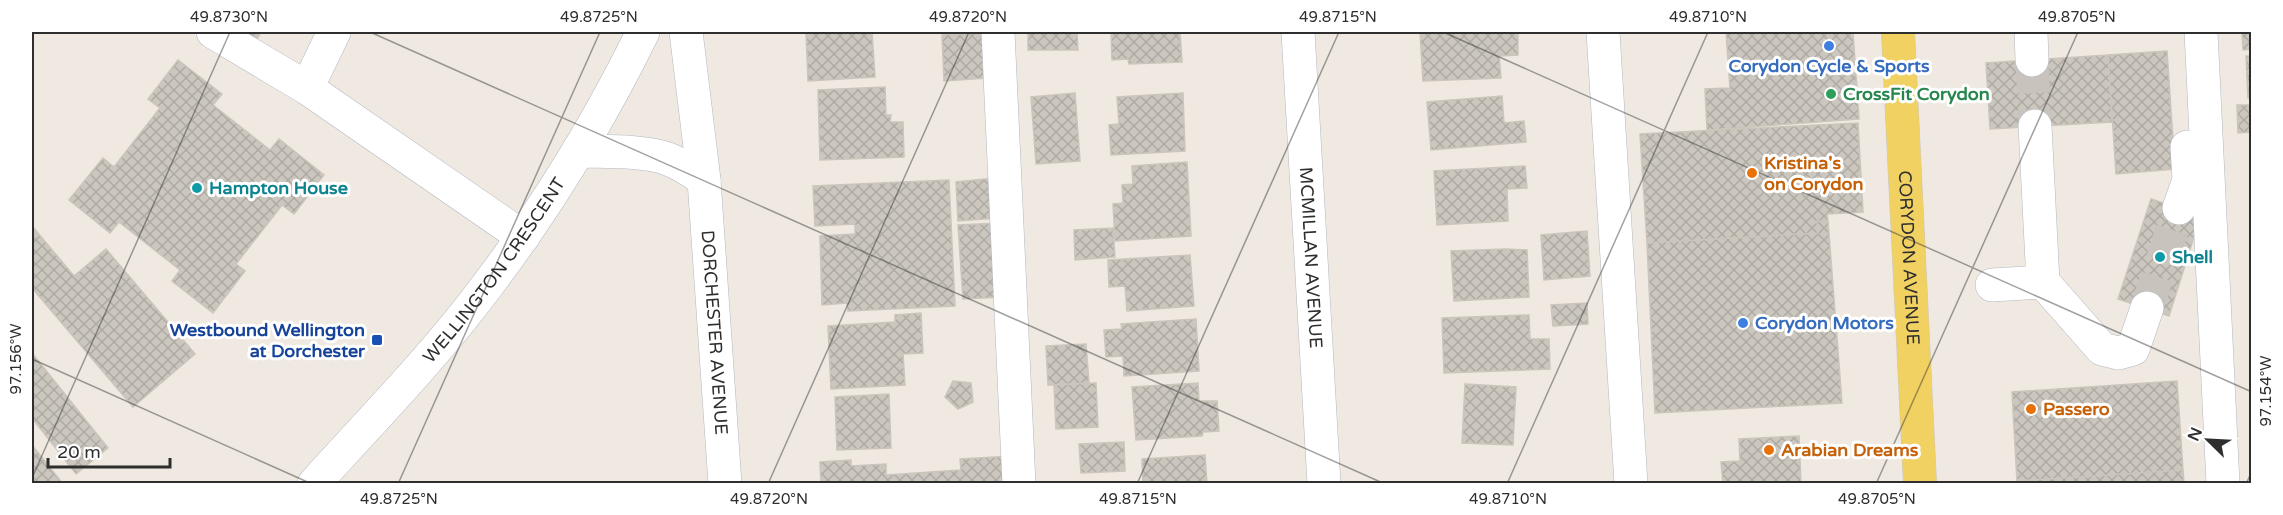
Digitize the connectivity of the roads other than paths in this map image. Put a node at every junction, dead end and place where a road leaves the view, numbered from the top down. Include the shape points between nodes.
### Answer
1 (213, 32) edge
2 (334, 32) edge
3 (643, 32) edge
4 (686, 32) edge
5 (998, 32) edge
6 (1298, 32) edge
7 (1603, 32) edge
8 (1898, 32) edge
9 (2180, 32) edge
10 (2201, 32) edge
11 (307, 88) junction
12 (2036, 126) tunnel mouth
13 (578, 151) junction
14 (704, 180) junction
15 (2179, 208) tunnel mouth
16 (523, 237) junction
17 (2043, 282) junction
18 (1992, 285) dead end
19 (2147, 308) tunnel mouth
20 (314, 483) edge
21 (725, 483) edge
22 (1019, 483) edge
23 (1324, 483) edge
24 (1631, 483) edge
25 (1920, 483) edge
26 (2223, 483) edge

1 - 11 street
2 - 11 street
3 - 13 street, WELLINGTON CRESCENT
4 - 14 street, DORCHESTER AVENUE
5 - 22 street
6 - 23 street, MCMILLAN AVENUE
7 - 24 street
8 - 25 main road, CORYDON AVENUE
9 - 15 street via 2189,180
10 - 26 street
11 - 16 street
12 - 17 street
13 - 14 street via 667,158
13 - 16 street, WELLINGTON CRESCENT
14 - 21 street, DORCHESTER AVENUE
16 - 20 street, WELLINGTON CRESCENT via 430,356
17 - 18 street
17 - 19 street via 2102,349 2118,353 2133,349

